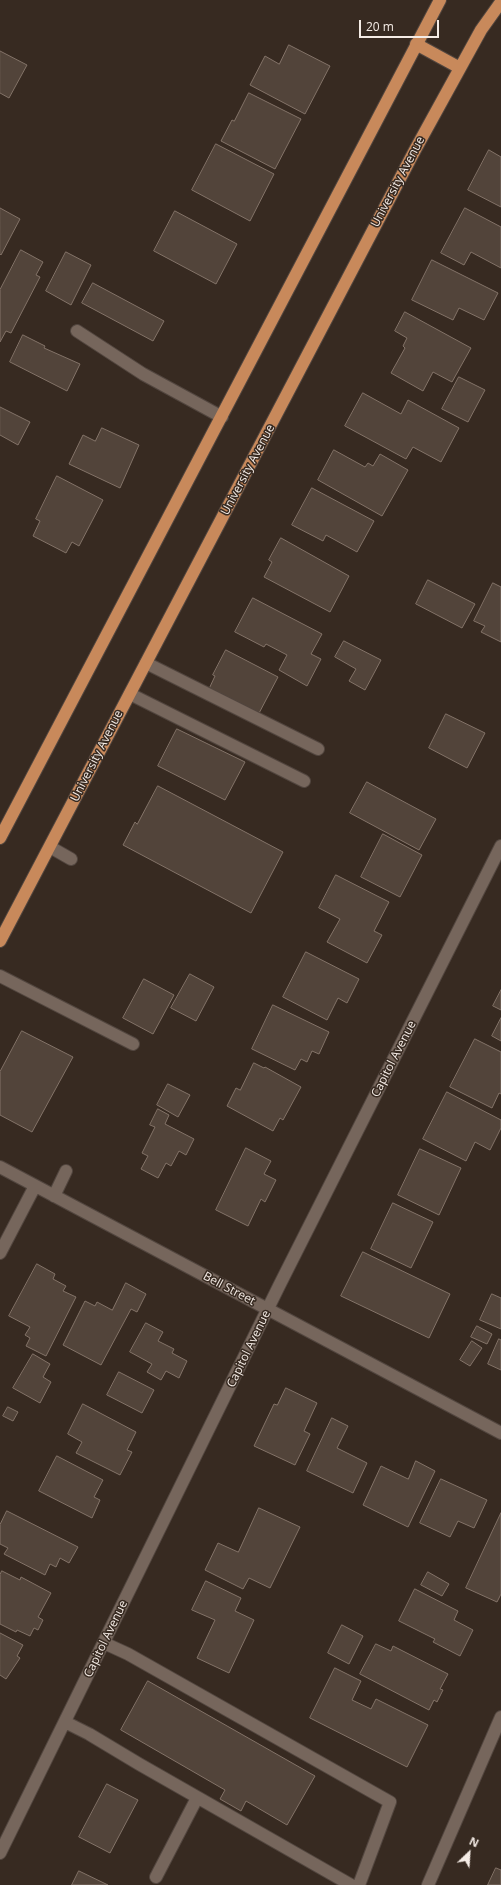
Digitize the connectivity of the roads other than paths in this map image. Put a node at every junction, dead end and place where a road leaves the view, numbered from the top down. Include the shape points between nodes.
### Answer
1 (440, 0) edge
2 (501, 2) edge
3 (416, 44) junction
4 (460, 68) junction
5 (77, 331) dead end
6 (222, 417) junction
7 (146, 663) junction
8 (130, 694) junction
9 (318, 749) dead end
10 (304, 781) dead end
11 (0, 838) edge
12 (501, 846) edge
13 (50, 847) junction
14 (71, 859) dead end
15 (0, 941) edge
16 (0, 976) edge
17 (133, 1044) dead end
18 (0, 1167) edge
19 (66, 1171) dead end
20 (35, 1186) junction
21 (54, 1196) junction
22 (1, 1249) edge
23 (268, 1310) junction
24 (501, 1433) edge
25 (104, 1643) junction
26 (501, 1716) edge
27 (65, 1722) junction
28 (197, 1798) junction
29 (0, 1853) edge
30 (156, 1877) dead end
31 (351, 1885) edge
32 (359, 1885) edge
33 (428, 1885) edge

1 - 3 main road
2 - 4 main road, University Avenue via 481,30
3 - 4 main road
3 - 6 main road
4 - 7 main road, University Avenue via 414,150
5 - 6 street via 143,374
6 - 11 main road
7 - 8 main road, University Avenue
7 - 9 street
8 - 10 street
8 - 13 main road, University Avenue
12 - 23 street, Capitol Avenue
13 - 14 street
13 - 15 main road, University Avenue
16 - 17 street
18 - 20 street, Bell Street
19 - 21 street
20 - 21 street, Bell Street
20 - 22 street
21 - 23 street, Bell Street
23 - 24 street, Bell Street
23 - 25 street, Capitol Avenue
25 - 27 street, Capitol Avenue
25 - 32 street via 128,1654 390,1802
26 - 33 street
27 - 28 street
27 - 29 street, Capitol Avenue
28 - 30 street
28 - 31 street

